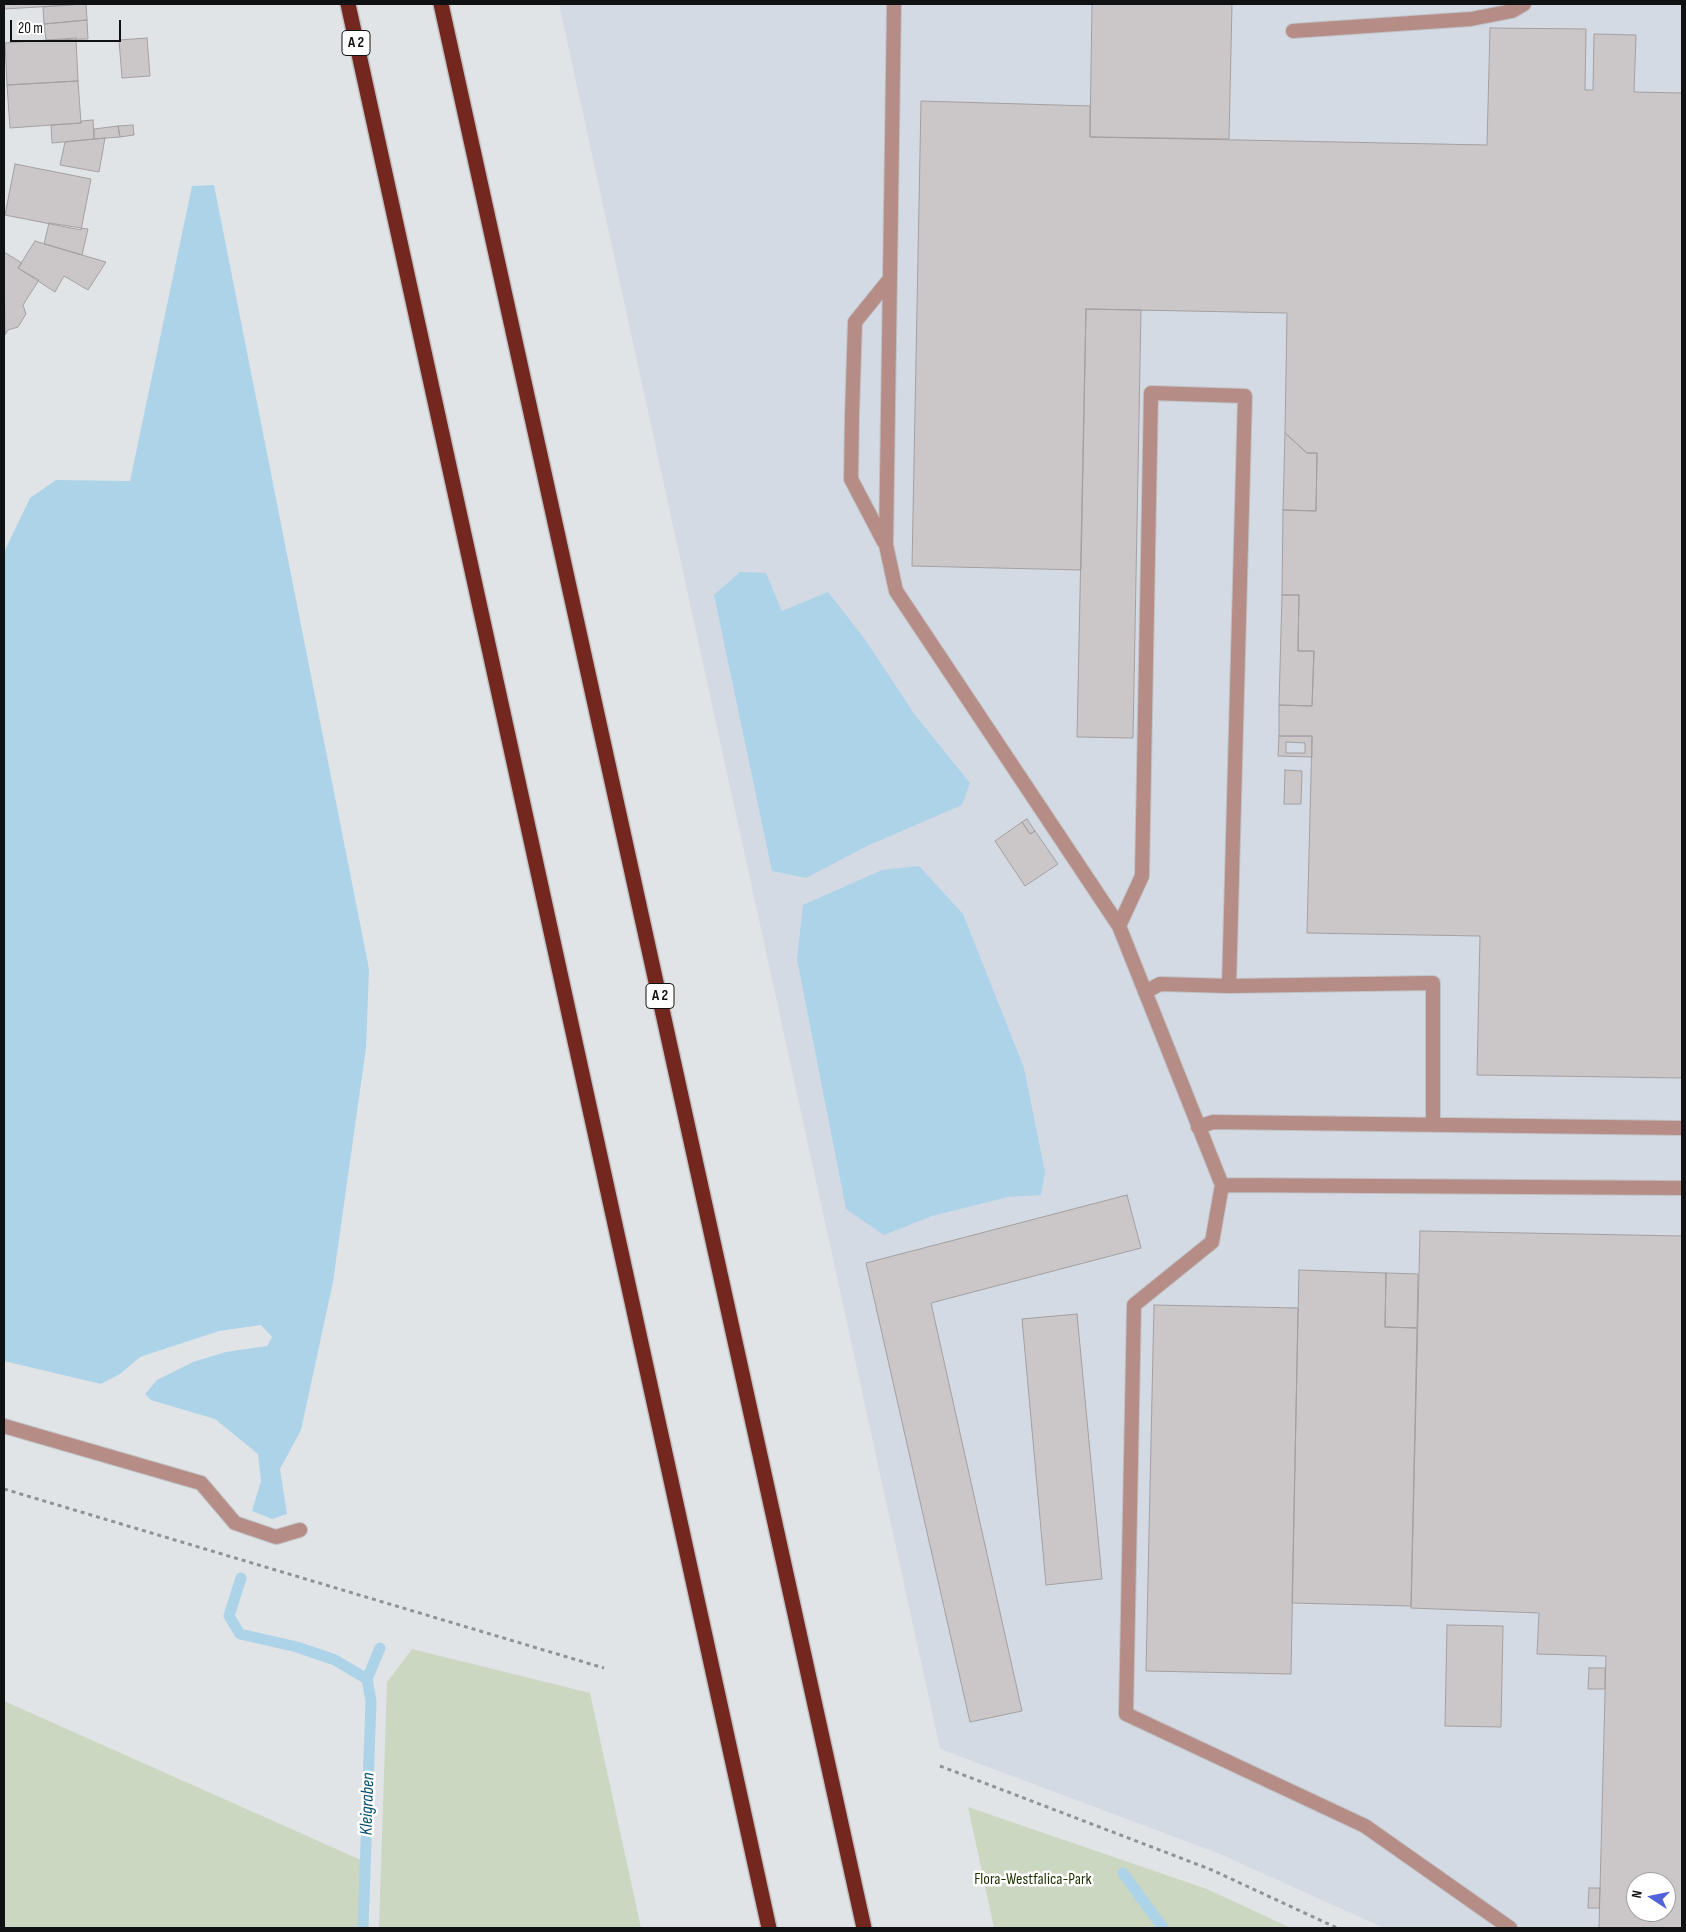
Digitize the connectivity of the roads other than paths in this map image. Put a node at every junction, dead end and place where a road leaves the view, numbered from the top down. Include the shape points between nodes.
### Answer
1 (348, 4) edge
2 (441, 4) edge
3 (894, 4) edge
4 (1524, 4) edge
5 (1293, 31) dead end
6 (889, 280) junction
7 (886, 545) junction
8 (1119, 926) junction
9 (1229, 986) junction
10 (1144, 992) junction
11 (1433, 1125) junction
12 (1198, 1127) junction
13 (1682, 1128) edge
14 (1222, 1185) junction
15 (1682, 1188) edge
16 (4, 1426) edge
17 (300, 1530) dead end
18 (769, 1928) edge
19 (864, 1928) edge
20 (1510, 1928) edge

1 - 18 highway, A 2
2 - 19 highway, A 2
3 - 6 lane
4 - 5 lane via 1512,11 1471,19
6 - 7 lane
6 - 7 lane via 854,322 851,479
7 - 8 lane via 896,591
8 - 9 lane via 1142,876 1151,393 1245,396
8 - 10 lane
9 - 10 lane via 1160,984
9 - 11 lane via 1433,983
10 - 12 lane
11 - 12 lane via 1213,1122
11 - 13 lane
12 - 14 lane
14 - 15 lane
14 - 20 lane via 1212,1242 1134,1305 1126,1714 1365,1826
16 - 17 lane via 201,1483 236,1523 276,1537

